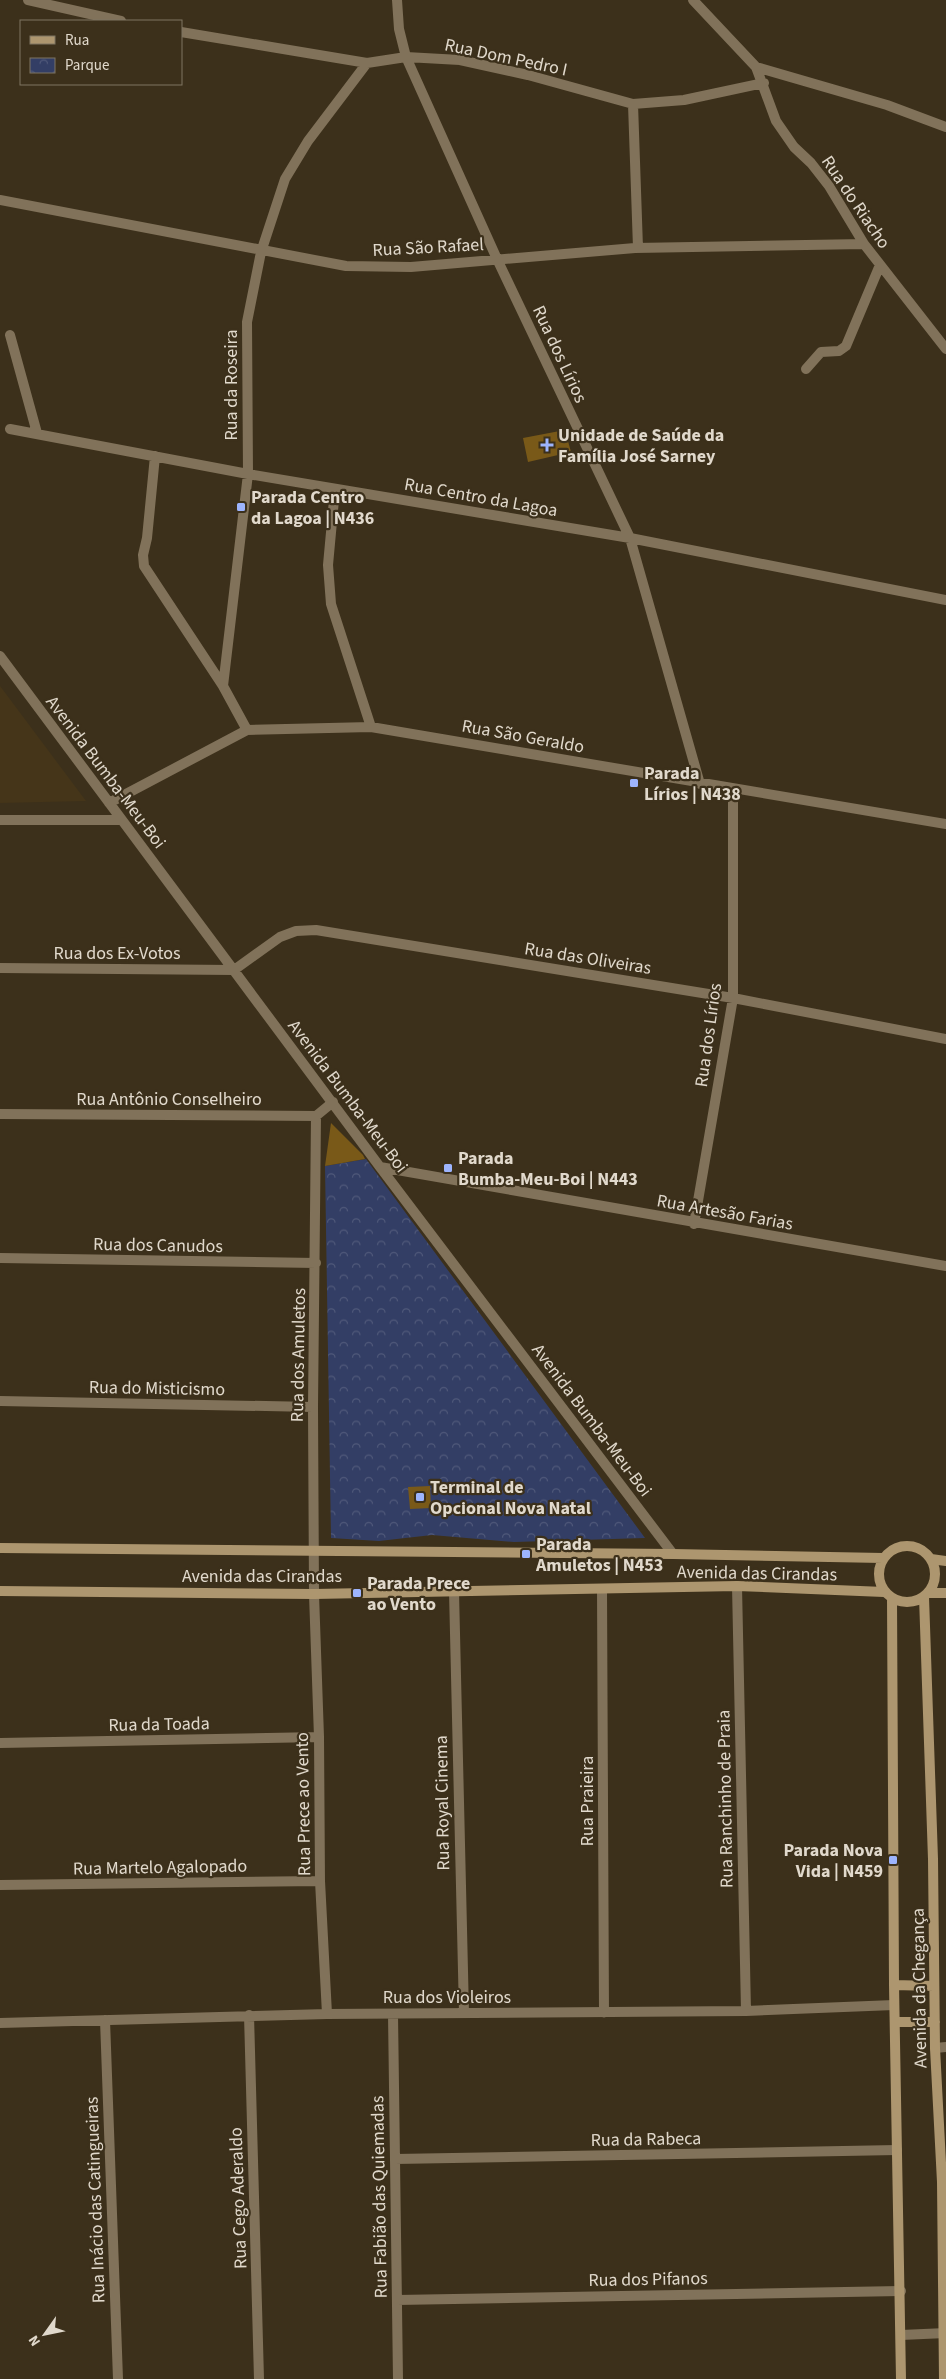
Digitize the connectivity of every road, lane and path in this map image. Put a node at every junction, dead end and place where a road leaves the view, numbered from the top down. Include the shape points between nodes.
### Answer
1 (28, 0) edge
2 (397, 0) edge
3 (693, 0) edge
4 (117, 20) edge
5 (182, 32) edge
6 (406, 57) junction
7 (367, 63) junction
8 (756, 67) junction
9 (764, 83) junction
10 (633, 104) junction
11 (946, 127) edge
12 (0, 200) edge
13 (864, 244) junction
14 (638, 248) junction
15 (261, 252) junction
16 (497, 259) junction
17 (880, 265) junction
18 (10, 335) dead end
19 (946, 348) edge
20 (806, 368) dead end
21 (10, 429) dead end
22 (37, 433) junction
23 (155, 456) junction
24 (248, 474) junction
25 (336, 488) junction
26 (630, 538) junction
27 (946, 600) edge
28 (0, 656) edge
29 (223, 686) junction
30 (371, 727) junction
31 (247, 730) junction
32 (700, 784) junction
33 (733, 790) junction
34 (109, 802) junction
35 (0, 820) edge
36 (122, 820) junction
37 (946, 824) edge
38 (0, 968) edge
39 (234, 970) junction
40 (732, 998) junction
41 (946, 1039) edge
42 (333, 1102) junction
43 (0, 1114) edge
44 (316, 1116) junction
45 (380, 1167) junction
46 (694, 1224) junction
47 (0, 1258) edge
48 (316, 1263) junction
49 (946, 1266) edge
50 (0, 1401) edge
51 (313, 1407) junction
52 (0, 1548) edge
53 (314, 1553) junction
54 (673, 1554) junction
55 (883, 1558) junction
56 (930, 1559) junction
57 (946, 1561) edge
58 (737, 1586) junction
59 (602, 1589) junction
60 (0, 1591) edge
61 (454, 1591) junction
62 (946, 1593) edge
63 (314, 1594) junction
64 (888, 1595) junction
65 (926, 1595) junction
66 (319, 1737) junction
67 (0, 1744) edge
68 (320, 1881) junction
69 (0, 1885) edge
70 (894, 1985) junction
71 (934, 1986) junction
72 (894, 2005) junction
73 (746, 2011) junction
74 (604, 2012) junction
75 (464, 2013) junction
76 (327, 2014) junction
77 (393, 2014) junction
78 (249, 2015) junction
79 (105, 2020) junction
80 (895, 2022) junction
81 (935, 2022) junction
82 (0, 2023) edge
83 (946, 2047) edge
84 (935, 2048) junction
85 (897, 2150) junction
86 (395, 2159) junction
87 (944, 2182) edge
88 (901, 2291) junction
89 (397, 2300) junction
90 (945, 2333) edge
91 (901, 2334) junction
92 (118, 2379) edge
93 (259, 2379) edge
94 (398, 2379) edge
95 (901, 2379) edge
96 (944, 2379) edge

1 - 4 street
2 - 6 street, Rua dos Lírios via 399,29
3 - 8 street, Rua do Riacho
5 - 7 street, Rua Dom Pedro I
6 - 7 street, Rua Dom Pedro I
6 - 10 street, Rua Dom Pedro I via 470,62
6 - 16 street, Rua dos Lírios
7 - 15 street, Rua da Roseira via 308,141 285,179
8 - 9 street, Rua do Riacho
8 - 11 street via 887,105
9 - 10 street, Rua Dom Pedro I via 684,100
9 - 13 street, Rua do Riacho via 776,121 829,186
10 - 14 street
12 - 15 street, Rua São Rafael
13 - 14 street, Rua São Rafael
13 - 17 street, Rua do Riacho
14 - 16 street, Rua São Rafael
15 - 16 street, Rua São Rafael via 346,266 380,267
15 - 24 street, Rua da Roseira via 247,322
16 - 26 street, Rua dos Lírios
17 - 19 street, Rua do Riacho
17 - 20 street via 846,346 839,351 821,352
18 - 22 street
21 - 22 street, Rua Centro da Lagoa
22 - 23 street, Rua Centro da Lagoa
23 - 24 street, Rua Centro da Lagoa
23 - 29 street via 144,566
24 - 25 street, Rua Centro da Lagoa
24 - 29 street, Rua da Roseira
25 - 26 street, Rua Centro da Lagoa
25 - 30 street via 328,565 332,604
26 - 27 street, Rua Centro da Lagoa
26 - 32 street, Rua dos Lírios
28 - 34 street, Avenida Bumba-Meu-Boi
29 - 31 street
30 - 31 street, Rua São Geraldo
30 - 32 street, Rua São Geraldo
31 - 34 street, Rua São Geraldo
32 - 33 street, Rua São Geraldo
33 - 37 street, Rua São Geraldo
33 - 40 street, Rua dos Lírios
34 - 36 street, Avenida Bumba-Meu-Boi
35 - 36 street
36 - 39 street, Avenida Bumba-Meu-Boi
38 - 39 street, Rua dos Ex-Votos
39 - 40 street, Rua das Oliveiras via 280,937 296,931 316,930
39 - 42 street, Avenida Bumba-Meu-Boi
40 - 41 street, Rua das Oliveiras
40 - 46 street, Rua dos Lírios
42 - 44 street
42 - 45 street, Avenida Bumba-Meu-Boi
43 - 44 street, Rua Antônio Conselheiro
44 - 48 street, Rua dos Amuletos
45 - 46 street, Rua Artesão Farias
45 - 54 street, Avenida Bumba-Meu-Boi
46 - 49 street, Rua Artesão Farias
47 - 48 street, Rua dos Canudos
48 - 51 street, Rua dos Amuletos
50 - 51 street, Rua do Misticismo
51 - 53 street, Rua dos Amuletos
52 - 53 street, Avenida das Cirandas
53 - 54 street, Avenida das Cirandas
53 - 63 street, Rua dos Amuletos
54 - 55 street, Avenida das Cirandas
55 - 56 street via 897,1547 908,1546 919,1548
55 - 64 street via 878,1573 880,1584
56 - 57 street
56 - 65 street via 935,1575 933,1586
58 - 59 street, Avenida das Cirandas
58 - 64 street, Avenida das Cirandas
58 - 73 street, Rua Ranchinho de Praia
59 - 61 street, Avenida das Cirandas
59 - 74 street, Rua Praieira
60 - 63 street, Avenida das Cirandas
61 - 63 street, Avenida das Cirandas
61 - 75 street, Rua Royal Cinema
62 - 65 street
63 - 66 street, Rua Prece ao Vento
64 - 65 street via 906,1603
64 - 70 street, Avenida da Chegança
65 - 71 street, Avenida da Chegança
66 - 67 street, Rua da Toada
66 - 68 street, Rua Prece ao Vento
68 - 69 street, Rua Martelo Agalopado
68 - 76 street, Rua Prece ao Vento
70 - 71 street
70 - 72 street, Avenida da Chegança
71 - 81 street, Avenida da Chegança
72 - 73 street, Rua dos Violeiros
72 - 80 street, Avenida da Chegança
73 - 74 street, Rua dos Violeiros
74 - 75 street, Rua dos Violeiros
75 - 77 street, Rua dos Violeiros
76 - 77 street, Rua dos Violeiros
76 - 78 street, Rua dos Violeiros
77 - 86 street, Rua Fabião das Quiemadas
78 - 79 street, Rua dos Violeiros
78 - 93 street, Rua Cego Aderaldo
79 - 82 street, Rua dos Violeiros
79 - 92 street, Rua Inácio das Catingueiras
80 - 81 street
80 - 85 street, Avenida da Chegança
81 - 84 street, Avenida da Chegança
83 - 84 street
84 - 87 street, Avenida da Chegança
85 - 86 street, Rua da Rabeca
85 - 88 street, Avenida da Chegança
86 - 89 street, Rua Fabião das Quiemadas
87 - 90 street, Avenida da Chegança
88 - 89 street, Rua dos Pifanos
88 - 91 street, Avenida da Chegança
89 - 94 street, Rua Fabião das Quiemadas
90 - 91 street
90 - 96 street, Avenida da Chegança
91 - 95 street, Avenida da Chegança

